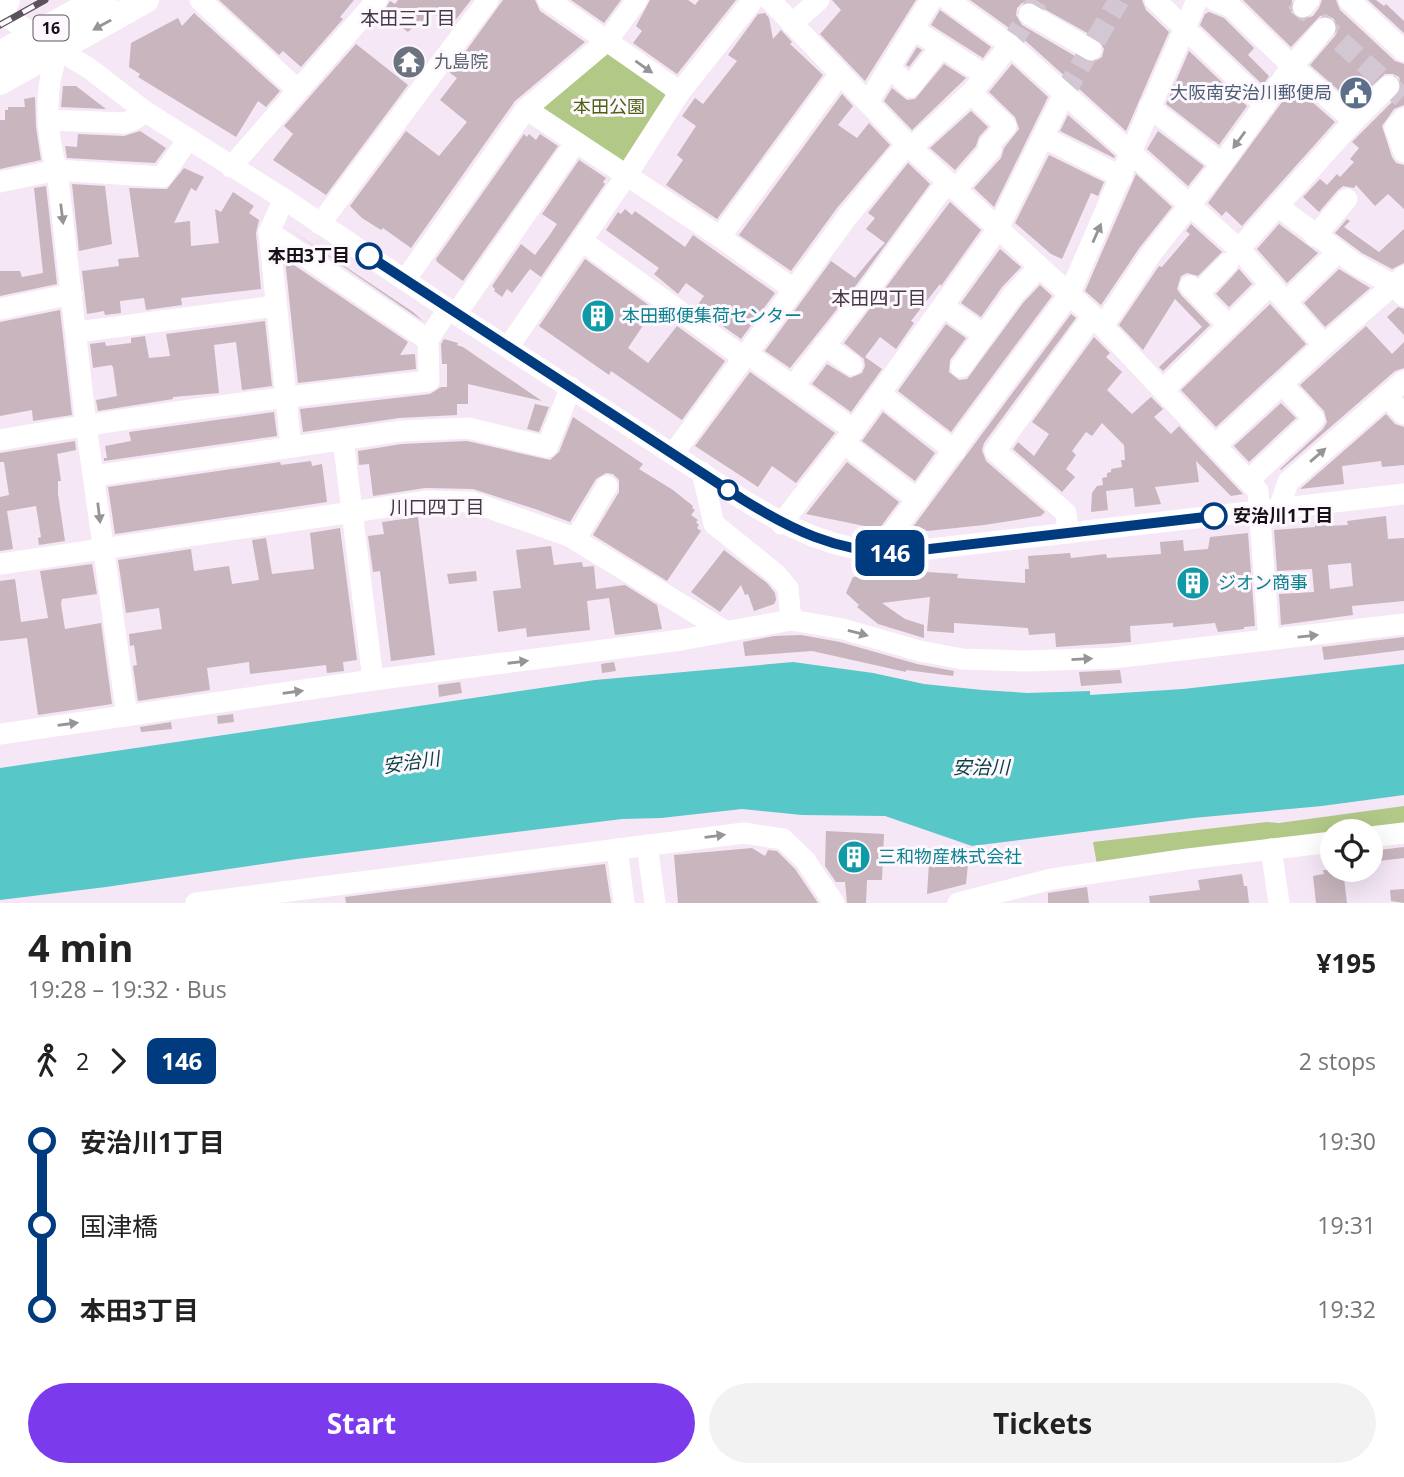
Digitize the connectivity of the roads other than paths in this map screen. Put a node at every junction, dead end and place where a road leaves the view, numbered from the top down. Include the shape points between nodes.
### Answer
1 (5, 0) edge
2 (73, 0) edge
3 (102, 0) edge
4 (146, 0) edge
5 (200, 0) edge
6 (377, 0) edge
7 (488, 0) edge
8 (548, 0) edge
9 (637, 0) edge
10 (753, 0) edge
11 (770, 0) edge
12 (819, 0) edge
13 (931, 0) edge
14 (948, 0) edge
15 (1155, 0) edge
16 (1197, 0) edge
17 (1214, 0) edge
18 (1349, 0) edge
19 (0, 3) edge
20 (577, 8) edge
21 (1027, 8) edge
22 (0, 13) edge
23 (792, 24) junction
24 (1185, 27) junction
25 (1325, 28) dead end
26 (913, 29) junction
27 (0, 40) edge
28 (607, 41) junction
29 (1010, 44) junction
30 (941, 47) junction
31 (1091, 50) dead end
32 (59, 51) junction
33 (1404, 51) edge
34 (0, 56) edge
35 (1292, 66) junction
36 (890, 68) junction
37 (840, 75) junction
38 (985, 75) junction
39 (0, 82) edge
40 (1389, 86) dead end
41 (298, 90) junction
42 (680, 92) junction
43 (971, 93) junction
44 (1064, 93) junction
45 (868, 102) junction
46 (1265, 105) junction
47 (1149, 107) junction
48 (526, 109) junction
49 (146, 112) junction
50 (1404, 118) edge
51 (49, 120) junction
52 (1354, 121) junction
53 (1043, 137) junction
54 (188, 139) junction
55 (576, 142) junction
56 (909, 146) junction
57 (1404, 152) edge
58 (1132, 153) junction
59 (1222, 164) junction
60 (231, 167) junction
61 (57, 170) junction
62 (626, 176) junction
63 (1122, 177) junction
64 (0, 182) edge
65 (951, 186) junction
66 (284, 199) junction
67 (1347, 199) dead end
68 (1191, 205) junction
69 (1279, 208) junction
70 (320, 224) junction
71 (998, 230) junction
72 (269, 232) junction
73 (1314, 236) junction
74 (720, 237) junction
75 (582, 241) junction
76 (1339, 252) junction
77 (1233, 256) junction
78 (1038, 268) junction
79 (405, 280) junction
80 (1271, 285) junction
81 (1400, 286) edge
82 (793, 289) junction
83 (72, 294) junction
84 (1069, 295) junction
85 (1286, 302) junction
86 (276, 306) junction
87 (943, 306) junction
88 (0, 309) edge
89 (452, 311) junction
90 (1098, 321) junction
91 (1229, 326) junction
92 (77, 332) junction
93 (984, 335) junction
94 (428, 340) junction
95 (824, 345) junction
96 (1324, 345) junction
97 (509, 346) junction
98 (745, 355) junction
99 (852, 365) dead end
100 (961, 367) dead end
101 (1404, 381) edge
102 (1282, 384) junction
103 (793, 386) junction
104 (571, 387) junction
105 (1163, 390) junction
106 (880, 394) junction
107 (285, 396) junction
108 (1386, 396) junction
109 (1404, 414) edge
110 (86, 425) junction
111 (849, 437) junction
112 (343, 439) junction
113 (0, 440) edge
114 (1216, 445) junction
115 (291, 447) junction
116 (955, 451) junction
117 (673, 454) junction
118 (702, 472) junction
119 (94, 476) junction
120 (1249, 480) junction
121 (607, 486) dead end
122 (1404, 494) edge
123 (918, 499) junction
124 (1270, 509) junction
125 (353, 511) junction
126 (781, 524) junction
127 (1068, 533) junction
128 (575, 540) junction
129 (103, 547) junction
130 (878, 552) junction
131 (0, 564) edge
132 (791, 620) junction
133 (1404, 624) edge
134 (725, 631) junction
135 (1269, 640) junction
136 (373, 680) junction
137 (127, 716) junction
138 (0, 734) edge
139 (1404, 834) edge
140 (1383, 836) edge
141 (1320, 843) edge
142 (648, 845) junction
143 (617, 849) junction
144 (1271, 849) junction
145 (1036, 893) edge
146 (994, 898) edge
147 (196, 903) edge
148 (624, 903) edge
149 (655, 903) edge
150 (834, 903) edge
151 (958, 903) edge
152 (1279, 903) edge

1 - 19 highway
2 - 27 highway
3 - 34 highway, 16
4 -> 32 main road
5 - 41 street
6 - 41 street
7 - 70 street
8 - 20 street
9 - 28 street
10 - 42 street
11 - 23 street
12 - 23 street
13 - 26 street
14 - 29 street
15 - 24 street
16 - 24 street
17 - 35 street via 1231,7
18 - 33 street
20 - 28 street
21 - 31 street
22 - 32 street
23 - 37 street
24 - 46 street
24 - 47 street
25 - 35 street
26 - 30 street
26 - 36 street
28 -> 42 street
28 - 48 street
29 - 38 street
29 - 44 street
30 - 36 street via 910,87
30 - 38 street
32 - 39 main road
32 - 49 street
32 - 51 street via 50,79
35 - 46 street
35 - 52 street
36 - 45 street
37 - 45 street
37 - 74 street
38 - 43 street
40 - 52 street
41 - 60 street
42 - 62 street
43 - 56 street
43 - 65 street via 1006,126 989,145 991,149
44 - 53 street
44 - 58 street
45 - 56 street
46 -> 59 street
47 - 58 street
47 - 59 street
48 - 55 street
48 - 79 street
49 - 51 street via 124,123
49 - 54 street
50 - 57 street via 1395,128
51 - 61 street
52 - 69 street
53 - 63 street
53 - 71 street
54 - 60 street
54 - 61 street via 162,177
55 - 62 street
55 - 89 street
56 - 65 street
56 - 82 street
58 - 63 street
58 - 68 street
59 - 68 street
60 - 66 street
61 - 64 street
61 -> 83 street
62 - 74 street
62 - 75 street
84 -> 63 street
65 - 71 street
65 - 95 street
66 - 70 street
66 - 72 street
67 - 73 street
68 - 77 street
68 - 90 street
69 - 73 street
69 - 77 street
70 - 79 street
71 - 78 street
71 - 87 street
72 - 86 street
72 - 94 street
73 - 76 street
74 - 82 street
75 - 97 street
75 - 98 street
76 - 81 street
76 - 85 street
77 - 80 street
77 - 91 street via 1194,290
78 - 84 street
78 - 93 street
79 - 89 street
80 - 85 street
80 - 91 street
81 - 96 street
82 - 98 street
83 - 88 street
83 - 92 street
84 - 90 street
84 - 116 street
85 - 96 street
86 - 92 street
86 - 107 street
87 - 93 street
87 - 106 street
89 - 94 street
89 - 97 street
90 - 105 street
90 - 127 street via 995,452 1066,513
91 - 105 street
92 - 110 street
93 - 100 street
94 - 107 street via 429,381
95 - 99 street
95 - 103 street
96 - 102 street
97 - 104 street
98 - 103 street
98 - 117 street
101 - 108 street
102 - 114 street
102 - 120 street via 1314,419
103 - 111 street
104 - 112 street via 547,447 468,428
104 - 117 street
105 - 114 street
106 - 111 street
106 - 116 street
107 - 110 street
107 - 115 street
108 - 109 street
124 -> 108 street via 1288,481
110 - 113 street
110 - 119 street
111 - 123 street
111 - 126 street
112 - 115 street
112 - 125 street
114 - 120 street
115 - 119 street
116 - 123 street
117 - 118 street
118 - 126 street
118 - 132 street via 714,524 788,588
119 -> 129 street
120 - 124 street
121 - 128 street
122 - 124 street
123 - 130 street
124 - 127 street
124 - 135 street
125 - 128 street via 427,501 472,502
125 - 129 street
125 - 136 street
126 - 130 street via 818,539
127 - 130 street
128 - 134 street
129 - 131 street
129 - 137 street
132 - 134 street
132 -> 135 street via 962,659 1113,658
135 -> 133 street
136 -> 134 street
137 -> 136 street
138 -> 137 street
139 - 140 street
141 - 144 street
142 - 143 street
142 - 149 street
142 -> 150 street via 744,833 783,839 805,860
143 - 147 street
143 - 148 street
144 - 145 street via 1188,859
144 - 152 street
145 - 146 street
146 - 151 street

